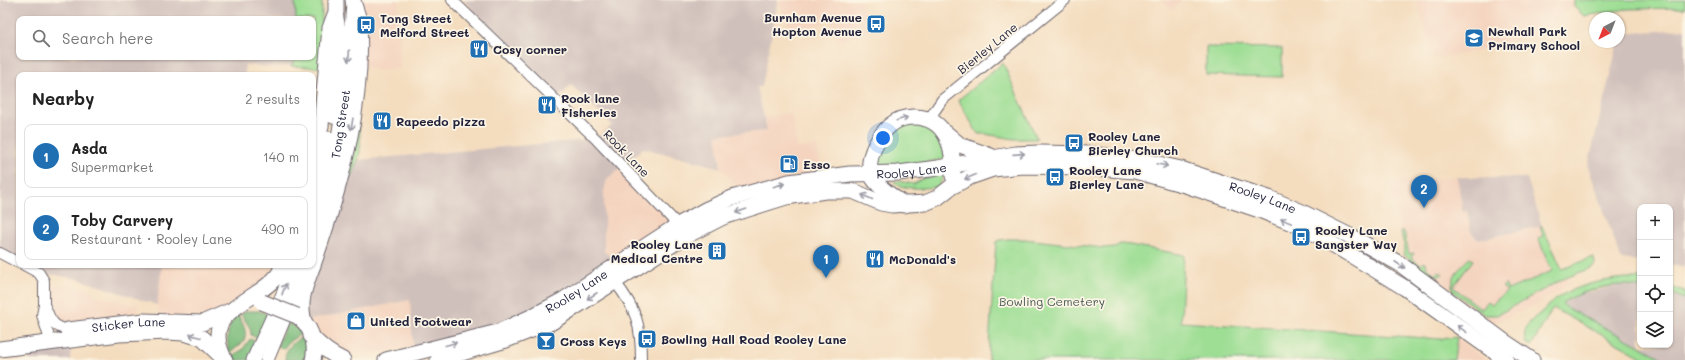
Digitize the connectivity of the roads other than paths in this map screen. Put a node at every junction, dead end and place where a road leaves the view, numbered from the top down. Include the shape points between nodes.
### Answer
1 (452, 0) edge
2 (1065, 0) edge
3 (353, 1) edge
4 (336, 6) edge
5 (929, 119) junction
6 (945, 133) junction
7 (316, 150) edge
8 (996, 157) junction
9 (953, 166) junction
10 (898, 173) junction
11 (870, 174) junction
12 (951, 187) junction
13 (883, 188) junction
14 (316, 196) edge
15 (905, 205) junction
16 (678, 225) junction
17 (316, 233) edge
18 (0, 253) edge
19 (316, 256) edge
20 (16, 261) edge
21 (31, 268) edge
22 (281, 268) edge
23 (292, 268) edge
24 (305, 268) edge
25 (312, 268) edge
26 (615, 282) junction
27 (244, 301) junction
28 (44, 304) junction
29 (230, 311) junction
30 (300, 319) junction
31 (69, 330) junction
32 (311, 336) junction
33 (50, 340) junction
34 (0, 348) edge
35 (262, 356) edge
36 (225, 360) edge
37 (312, 360) edge
38 (343, 360) edge
39 (386, 360) edge
40 (438, 360) edge
41 (641, 360) edge
42 (1506, 360) edge
43 (1532, 360) edge

1 - 16 street, Rook Lane via 596,139
2 - 5 street, Bierley Lane via 942,100
3 -> 17 main road, Tong Street via 347,79 334,164
3 -> 19 highway via 359,21 360,39 351,130 338,188
4 - 7 highway via 330,28 321,126
4 - 14 main road, Tong Street via 339,30 334,113
5 - 6 highway, Rooley Lane
11 -> 5 highway, Rooley Lane via 873,150 892,122 908,116
6 - 8 highway via 960,146
6 - 9 highway, Rooley Lane via 951,149
8 - 9 highway, Rooley Lane
8 -> 43 highway, Rooley Lane via 1039,153 1090,154 1145,161 1181,169 1269,198 1354,238 1400,264
9 - 10 highway, Rooley Lane
9 - 12 highway, Rooley Lane
10 - 11 highway, Rooley Lane
10 - 13 highway via 888,179
11 - 13 highway, Rooley Lane
16 -> 11 highway, Rooley Lane via 707,208 732,198 789,182
12 - 15 highway, Rooley Lane via 937,198 925,203
42 -> 12 highway, Rooley Lane via 1405,288 1307,229 1185,185 1135,171 1083,166 1023,166 993,169
13 - 15 highway, Rooley Lane
15 -> 26 highway, Rooley Lane via 881,203 853,191 825,191 786,196 706,225
39 -> 16 highway, Rooley Lane via 498,332 563,300
18 - 20 street
21 - 28 street via 43,278
22 - 27 highway via 278,276 267,286
35 -> 23 main road
24 - 35 main road
25 - 30 highway via 304,291
26 -> 40 highway, Rooley Lane via 552,322 506,340
26 - 41 street via 633,308 638,322
27 - 29 highway
27 - 30 highway, bridge via 262,302
28 - 31 street via 51,321 61,329
28 - 33 street via 42,315
29 - 31 highway, Sticker Lane via 194,324 144,321
29 - 36 highway via 224,317 219,330 219,345
30 - 32 highway
31 - 33 highway, Sticker Lane
32 - 37 highway via 314,345
32 - 38 highway via 333,356
33 - 34 highway, Sticker Lane
36 -> 33 highway, Sticker Lane via 202,338 183,333 137,332

